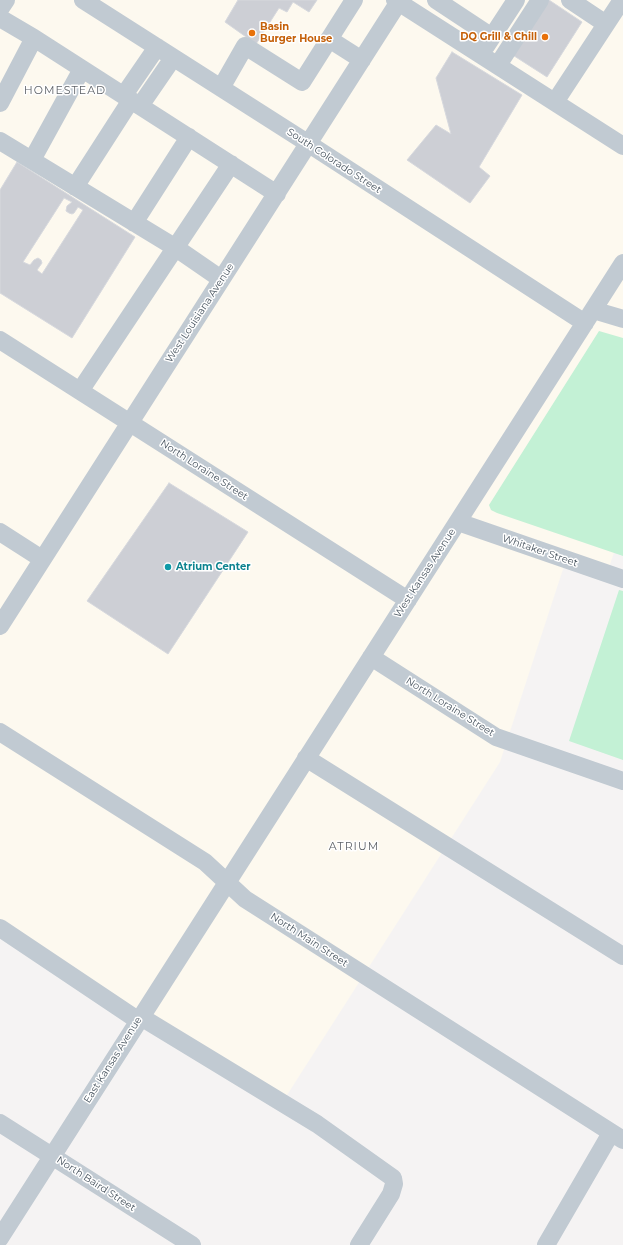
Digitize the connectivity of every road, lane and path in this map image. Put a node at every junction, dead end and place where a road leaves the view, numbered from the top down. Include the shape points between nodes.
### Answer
1 (6, 0) edge
2 (83, 0) edge
3 (354, 0) edge
4 (436, 0) edge
5 (516, 0) edge
6 (540, 0) edge
7 (570, 0) edge
8 (622, 0) edge
9 (398, 1) edge
10 (0, 9) edge
11 (0, 18) edge
12 (606, 24) junction
13 (492, 37) junction
14 (34, 38) junction
15 (329, 39) junction
16 (157, 47) junction
17 (481, 54) junction
18 (173, 58) junction
19 (362, 60) junction
20 (498, 66) junction
21 (82, 69) junction
22 (221, 88) junction
23 (131, 100) junction
24 (555, 102) junction
25 (0, 103) edge
26 (189, 136) junction
27 (0, 141) edge
28 (309, 144) junction
29 (623, 146) edge
30 (32, 160) junction
31 (231, 164) junction
32 (75, 187) junction
33 (276, 194) junction
34 (134, 223) junction
35 (176, 248) junction
36 (623, 263) edge
37 (221, 280) junction
38 (589, 316) junction
39 (623, 319) edge
40 (0, 340) edge
41 (80, 391) junction
42 (129, 422) junction
43 (458, 522) junction
44 (0, 532) edge
45 (42, 559) junction
46 (623, 579) edge
47 (408, 600) junction
48 (0, 626) edge
49 (371, 657) junction
50 (0, 732) edge
51 (306, 758) junction
52 (623, 781) edge
53 (227, 882) junction
54 (0, 928) edge
55 (623, 956) edge
56 (140, 1019) junction
57 (0, 1123) edge
58 (617, 1137) edge
59 (52, 1156) junction
60 (0, 1238) edge
61 (192, 1245) edge
62 (360, 1245) edge
63 (546, 1245) edge

1 - 10 street
2 - 16 street, South Colorado Street
3 - 15 street
4 - 13 street
5 - 13 street
6 - 20 street
7 - 12 street
8 - 12 street
9 - 17 street
9 - 19 street, West Louisiana Avenue
11 - 14 street
12 - 24 street
13 - 17 street
14 - 21 street
14 - 25 street
15 - 19 street
15 - 22 street via 302,82 245,46
16 - 18 street, South Colorado Street
16 - 23 street
17 - 20 street
18 - 22 street, South Colorado Street
18 - 23 street
19 - 28 street, West Louisiana Avenue
20 - 24 street
21 - 23 street
21 - 30 street
22 - 28 street, South Colorado Street
23 - 26 street
23 - 32 street
24 - 29 street
26 - 31 street
26 - 34 street
27 - 30 street
28 - 33 street, West Louisiana Avenue
28 - 38 street, South Colorado Street
30 - 32 street
31 - 33 street
31 - 35 street
32 - 34 street
33 - 37 street, West Louisiana Avenue
34 - 35 street
35 - 37 street
35 - 41 street
36 - 38 street, West Kansas Avenue
37 - 42 street, West Louisiana Avenue
38 - 39 street, South Colorado Street
38 - 43 street, West Kansas Avenue
40 - 41 street, North Loraine Street
41 - 42 street, North Loraine Street
42 - 45 street, West Louisiana Avenue
42 - 47 street, North Loraine Street
43 - 46 street, Whitaker Street
43 - 47 street, West Kansas Avenue
44 - 45 street
45 - 48 street, West Louisiana Avenue
47 - 49 street, West Kansas Avenue
49 - 51 street, West Kansas Avenue
49 - 52 street, North Loraine Street via 496,737
50 - 53 street, North Main Street via 205,862
51 - 53 street, West Kansas Avenue
51 - 55 street
53 - 56 street, East Kansas Avenue
53 - 58 street, North Main Street via 245,899
54 - 56 street
56 - 59 street, East Kansas Avenue
56 - 62 street via 317,1124 393,1178 391,1194
57 - 59 street, North Baird Street
58 - 63 street
59 - 60 street, East Kansas Avenue
59 - 61 street, North Baird Street

